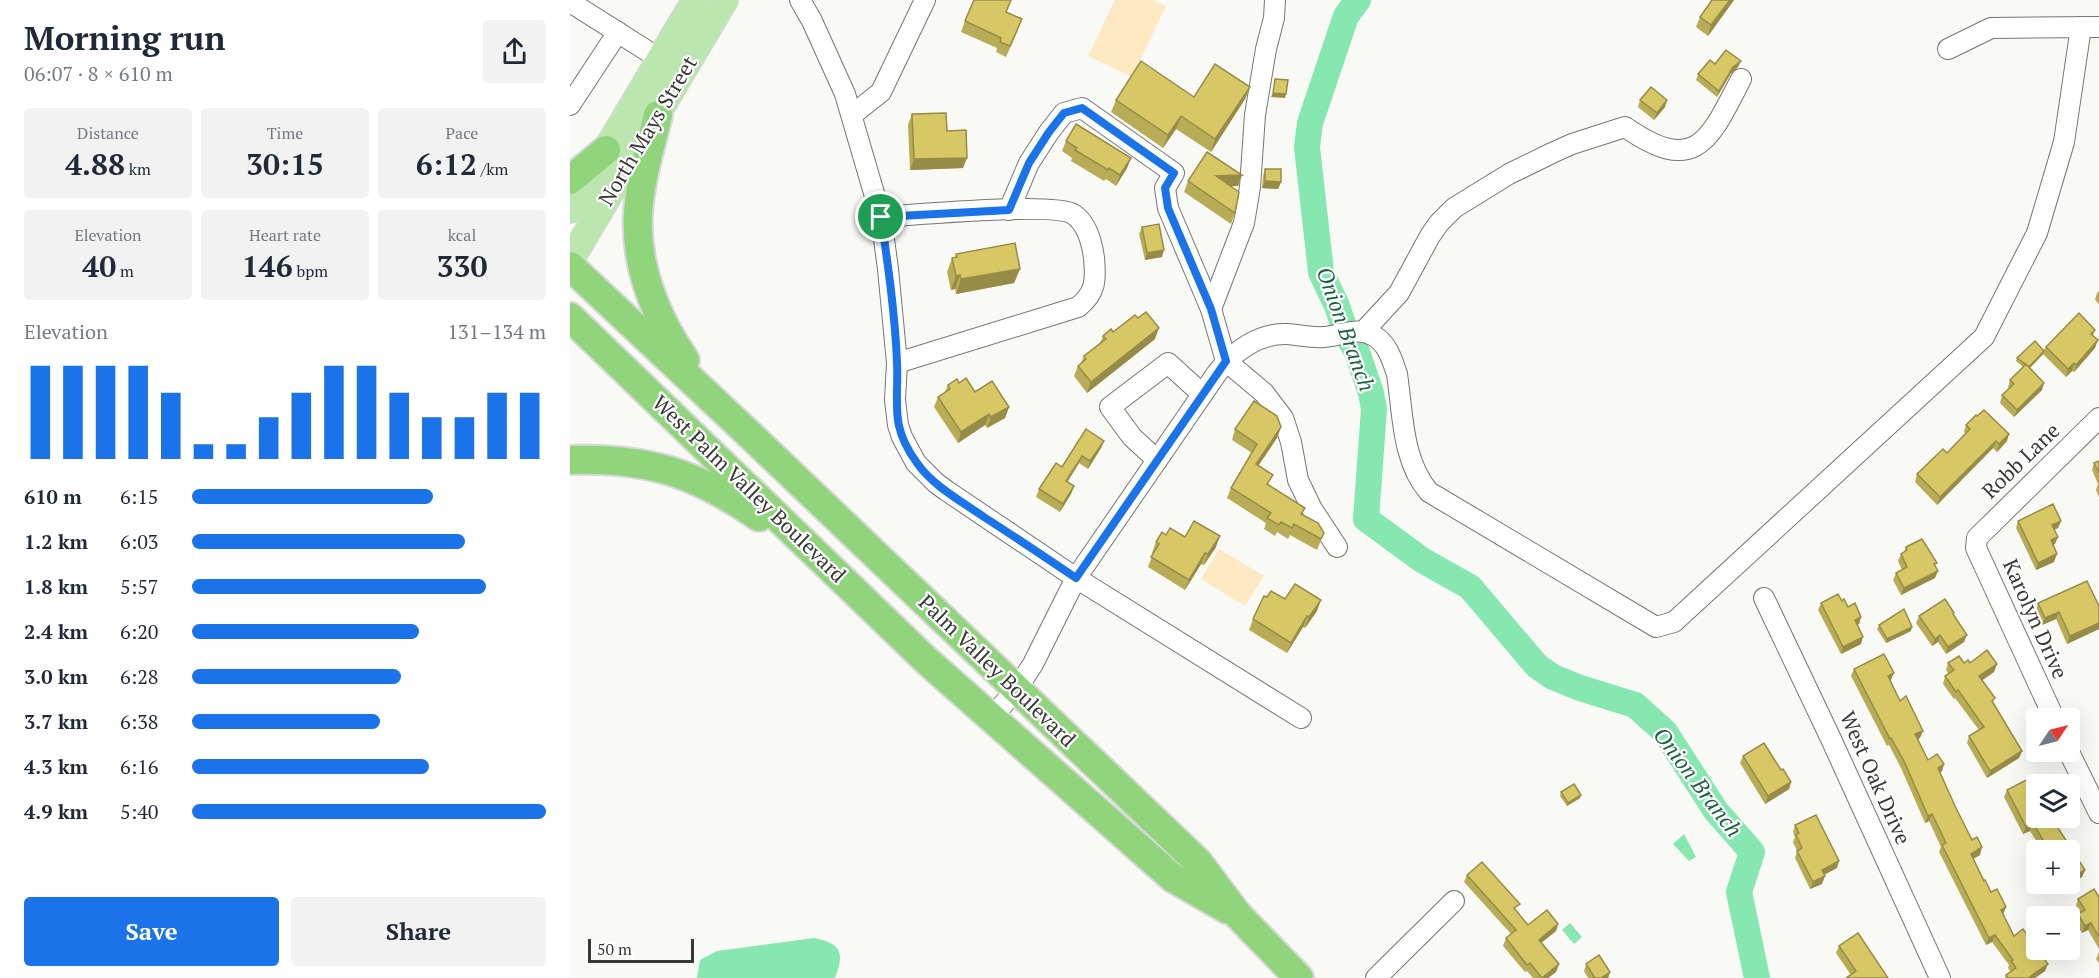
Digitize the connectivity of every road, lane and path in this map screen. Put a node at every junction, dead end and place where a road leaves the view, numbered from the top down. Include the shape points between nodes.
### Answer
1 (695, 0) edge
2 (725, 0) edge
3 (800, 0) edge
4 (925, 0) edge
5 (1275, 0) edge
6 (570, 2) edge
7 (2090, 27) edge
8 (618, 32) junction
9 (1948, 49) dead end
10 (660, 59) junction
11 (1742, 79) dead end
12 (570, 105) edge
13 (658, 115) junction
14 (852, 115) junction
15 (606, 150) junction
16 (570, 180) edge
17 (570, 210) edge
18 (1009, 210) junction
19 (881, 217) junction
20 (570, 261) edge
21 (570, 266) edge
22 (1211, 309) junction
23 (570, 317) edge
24 (1364, 332) junction
25 (1226, 361) junction
26 (897, 363) junction
27 (1202, 394) junction
28 (2099, 418) edge
29 (749, 434) junction
30 (570, 460) edge
31 (1157, 460) junction
32 (1977, 538) joint
33 (1337, 547) dead end
34 (838, 574) junction
35 (1076, 578) junction
36 (1764, 598) dead end
37 (927, 661) joint
38 (1016, 690) junction
39 (2049, 708) edge
40 (991, 718) junction
41 (1301, 718) dead end
42 (2074, 762) edge
43 (2099, 813) edge
44 (1454, 901) dead end
45 (1237, 915) junction
46 (1299, 978) edge
47 (1376, 978) edge
48 (1940, 978) edge

1 - 10 main road, North Mays Street
2 - 13 main road, North Mays Street
3 - 14 street via 836,72
4 - 14 street via 881,92
5 - 22 street via 1255,115 1244,223
6 - 8 street
7 - 9 street via 1991,28
7 - 24 street via 2064,142 2037,233 1984,337 1674,622 1656,627 1429,492 1410,462 1397,374 1390,354 1375,336
8 - 10 street
8 - 12 street
10 - 15 main road, North Mays Street
11 - 24 street via 1710,133 1692,148 1672,152 1625,128 1572,144 1471,196 1439,223 1399,293
13 - 20 main road, North Mays Street
13 - 29 highway via 638,215 646,280 674,344
14 - 19 street
15 - 16 highway
15 - 17 main road, North Mays Street
18 - 19 street
18 - 22 street via 1029,163 1049,132 1064,113 1082,108 1174,173 1165,188 1168,208
18 - 26 street via 1053,208 1072,213 1080,220 1093,251 1095,278 1090,296 1078,307
19 - 26 street
21 - 29 highway, West Palm Valley Boulevard
22 - 25 street
23 - 34 highway, West Palm Valley Boulevard
24 - 25 street via 1267,337 1242,348
25 - 27 street
25 - 33 street via 1264,393 1283,418 1298,480
26 - 35 street via 898,425 920,467 947,491
27 - 31 street
27 - 31 street via 1168,363 1110,407 1132,437
28 - 32 street, Robb Lane
29 - 38 highway, Palm Valley Boulevard
30 - 34 highway via 642,463 689,477 738,502
31 - 35 street
32 - 39 street, Karolyn Drive via 1976,548
34 - 37 highway, West Palm Valley Boulevard
35 - 38 street
35 - 41 street
36 - 48 street, West Oak Drive
37 - 40 highway, Palm Valley Boulevard
38 - 40 street
38 - 45 highway, Palm Valley Boulevard via 1198,862
40 - 45 highway, Palm Valley Boulevard via 1173,878
42 - 43 street
44 - 47 street
45 - 46 highway, Palm Valley Boulevard

